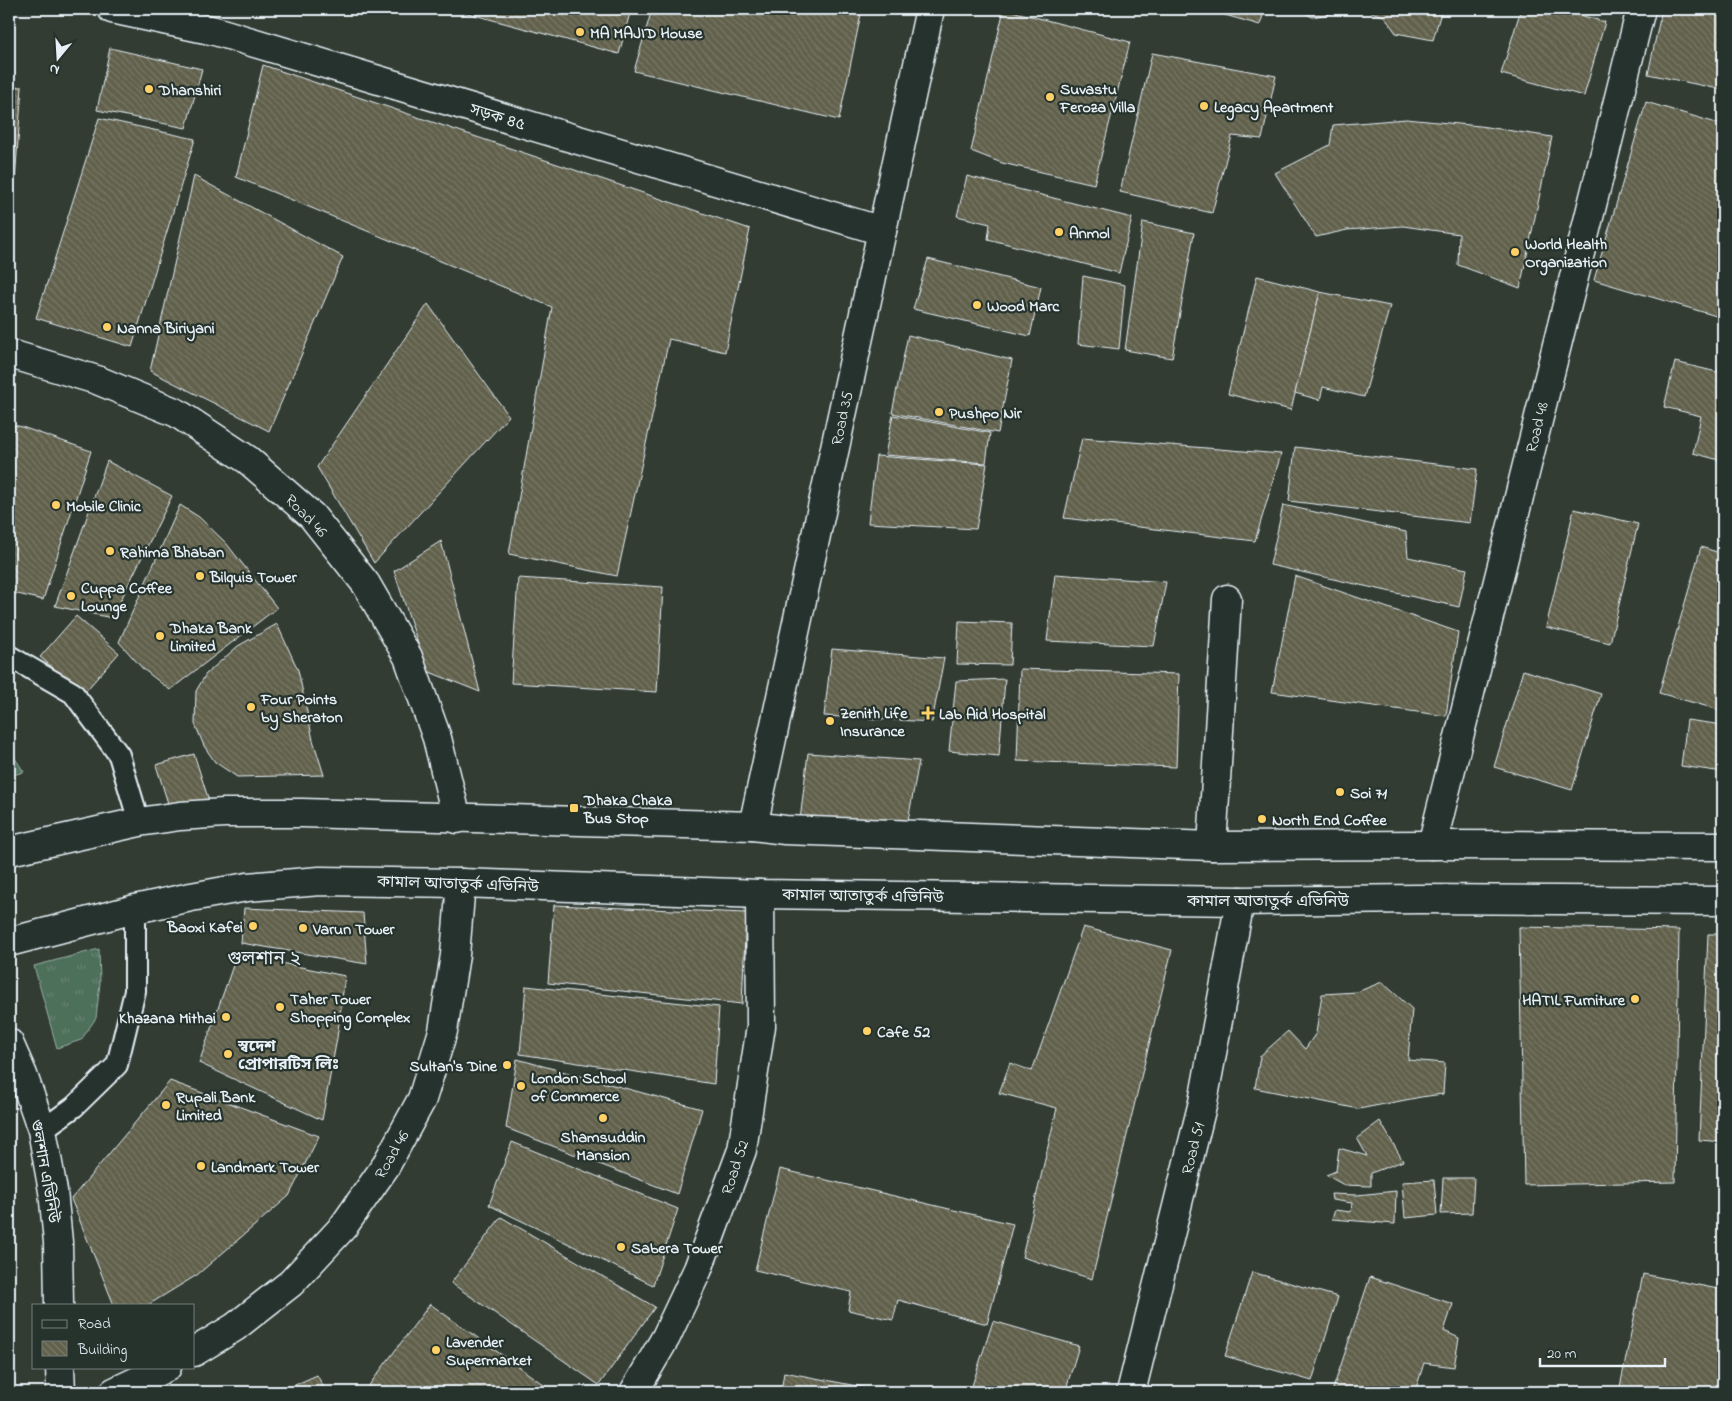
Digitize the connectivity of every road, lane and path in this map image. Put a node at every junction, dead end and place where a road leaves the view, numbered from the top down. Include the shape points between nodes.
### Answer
1 (112, 9) edge
2 (930, 9) edge
3 (1641, 9) edge
4 (217, 20) edge
5 (882, 231) junction
6 (9, 355) edge
7 (1227, 599) dead end
8 (9, 656) edge
9 (457, 819) junction
10 (139, 822) junction
11 (753, 826) junction
12 (1432, 845) junction
13 (1212, 846) junction
14 (1723, 846) edge
15 (9, 852) edge
16 (461, 883) junction
17 (760, 894) junction
18 (1240, 901) junction
19 (1723, 901) edge
20 (135, 909) junction
21 (9, 942) edge
22 (9, 1043) edge
23 (42, 1130) junction
24 (59, 1304) edge
25 (195, 1351) edge
26 (60, 1368) edge
27 (165, 1368) edge
28 (61, 1392) edge
29 (114, 1392) edge
30 (634, 1392) edge
31 (1132, 1392) edge

1 - 4 street, সড়ক ৪৫
2 - 5 street, Road 35
3 - 12 street, Road 48
4 - 5 street, সড়ক ৪৫
5 - 11 street, Road 35
6 - 9 street, Road 46 via 97,380 177,413 248,460 312,516 366,584 408,657 437,738
7 - 13 street
8 - 10 lane via 73,693 119,755
9 - 10 street via 224,813
9 - 11 street
10 - 15 street
11 - 13 street via 785,830
12 - 13 street
12 - 14 street
16 - 17 street, কামাল আতাতুর্ক এভিনিউ
16 - 20 street, কামাল আতাতুর্ক এভিনিউ via 320,881 247,887
16 - 25 street, Road 46 via 455,955 442,1030 422,1098 385,1167 343,1227 291,1283 235,1327
17 - 18 street, কামাল আতাতুর্ক এভিনিউ
17 - 30 street, Road 52 via 761,1026 742,1150 698,1269 666,1337
18 - 19 street, কামাল আতাতুর্ক এভিনিউ
18 - 31 street, Road 51 via 1203,1102
20 - 21 street, কামাল আতাতুর্ক এভিনিউ
20 - 23 lane via 135,992 117,1065 74,1107
22 - 23 street, গুলশান এভিনিউ
23 - 24 street, গুলশান এভিনিউ via 58,1242
26 - 28 street
27 - 29 street

